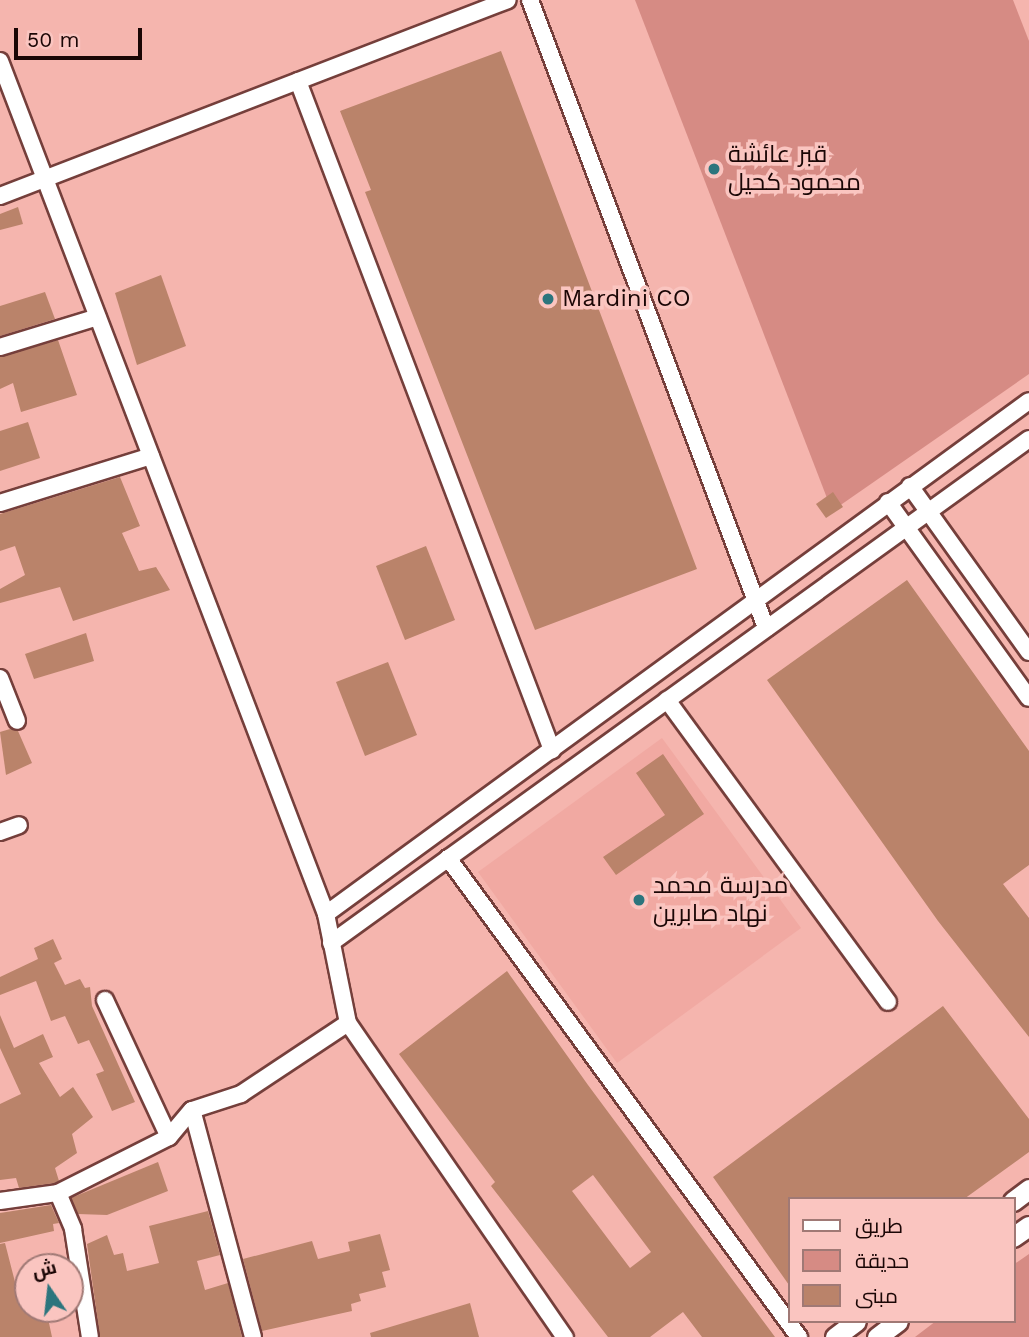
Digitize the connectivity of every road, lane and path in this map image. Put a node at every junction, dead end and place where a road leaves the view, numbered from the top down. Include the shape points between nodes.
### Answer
1 (508, 0) edge
2 (530, 0) edge
3 (0, 62) edge
4 (298, 81) junction
5 (45, 178) junction
6 (0, 196) edge
7 (98, 317) junction
8 (0, 347) edge
9 (1029, 401) edge
10 (1029, 439) edge
11 (151, 456) junction
12 (910, 486) junction
13 (888, 502) junction
14 (0, 503) edge
15 (929, 512) junction
16 (907, 527) junction
17 (758, 600) junction
18 (766, 628) junction
19 (1024, 634) edge
20 (1029, 652) edge
21 (0, 678) edge
22 (1029, 698) edge
23 (667, 700) junction
24 (17, 721) dead end
25 (551, 750) junction
26 (19, 825) dead end
27 (0, 832) edge
28 (448, 858) junction
29 (326, 914) junction
30 (331, 943) junction
31 (105, 1000) dead end
32 (888, 1002) dead end
33 (348, 1023) junction
34 (192, 1110) junction
35 (169, 1137) junction
36 (58, 1193) junction
37 (0, 1201) edge
38 (788, 1322) edge
39 (853, 1323) edge
40 (895, 1323) edge
41 (90, 1337) edge
42 (253, 1337) edge
43 (565, 1337) edge
44 (835, 1337) edge
45 (877, 1337) edge

1 - 4 street
2 - 17 street
3 - 5 street
4 - 5 street
4 - 25 street
5 - 6 street
5 - 7 street
7 - 8 street
7 - 11 street
9 - 12 street
10 - 15 street
11 - 14 street
11 - 29 street
12 - 13 street
12 - 15 street
13 - 16 street
13 - 17 street
15 - 16 street
15 - 19 street
16 - 18 street
16 - 22 street
17 - 18 street
17 - 25 street
18 - 23 street
19 - 20 street
21 - 24 street
23 - 28 street
23 - 32 street
25 - 29 street
26 - 27 street
28 - 30 street
28 - 38 street
29 - 30 street
30 - 33 street
31 - 35 street
33 - 34 street via 241,1094
33 - 43 street
34 - 35 street
34 - 42 street
35 - 36 street
36 - 37 street
36 - 41 street via 73,1229
39 - 44 street
40 - 45 street

